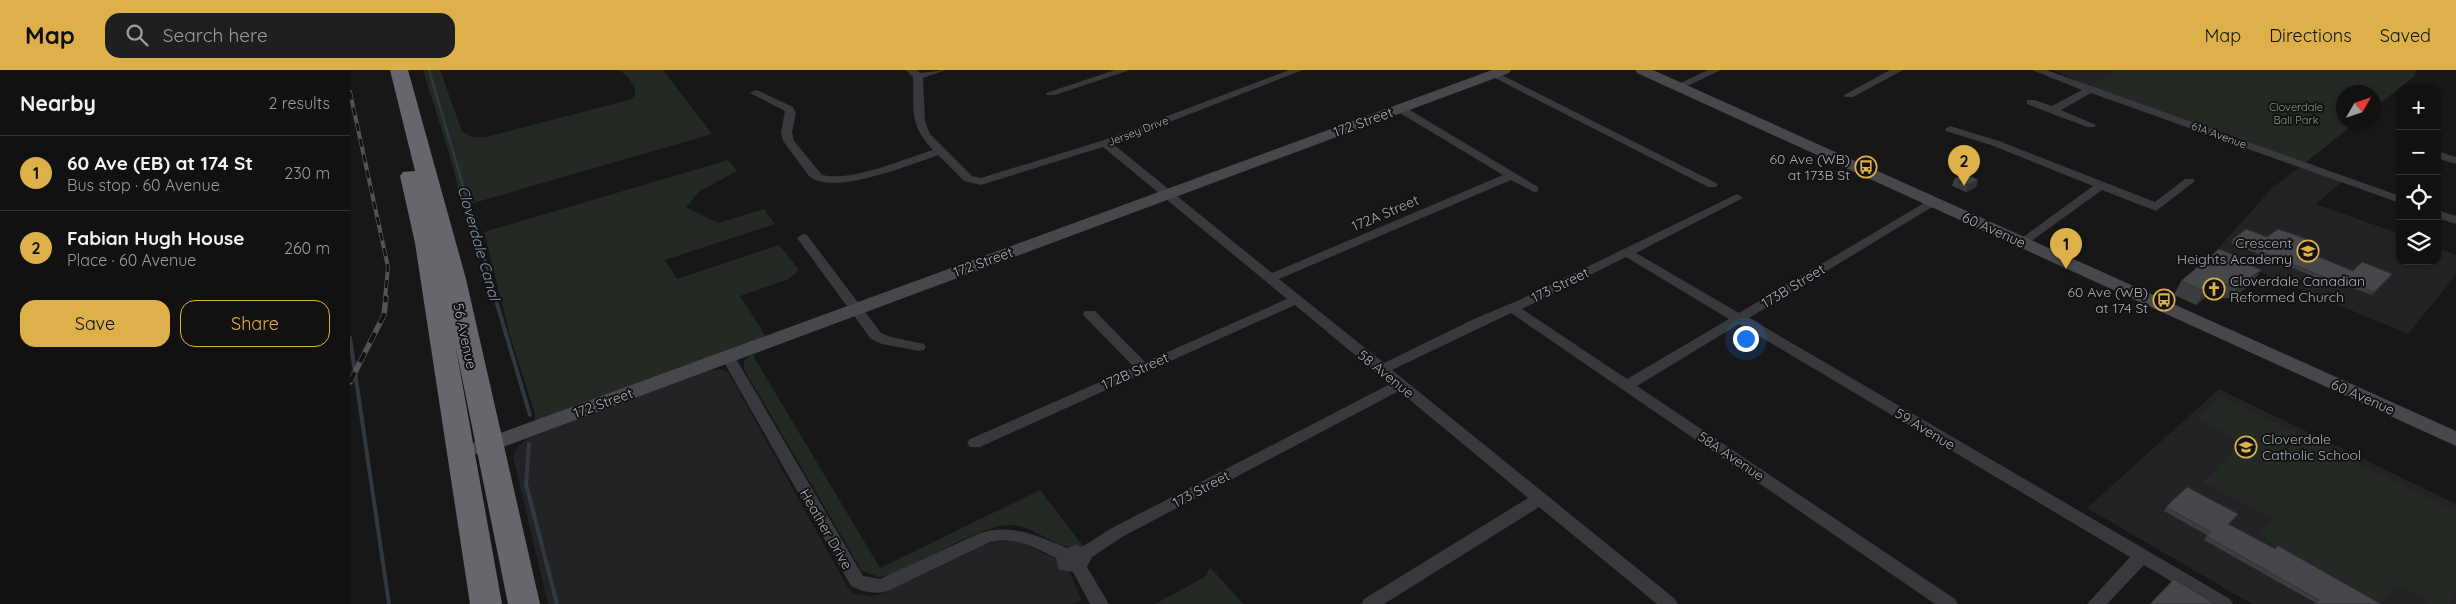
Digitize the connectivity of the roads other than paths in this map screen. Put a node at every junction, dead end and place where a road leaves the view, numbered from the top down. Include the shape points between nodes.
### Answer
1 (381, 70) edge
2 (399, 70) edge
3 (941, 70) edge
4 (1125, 70) edge
5 (1298, 70) edge
6 (1642, 70) edge
7 (1716, 70) edge
8 (1898, 70) edge
9 (2038, 70) edge
10 (1499, 72) edge
11 (915, 73) edge
12 (1679, 86) junction
13 (2091, 89) junction
14 (755, 93) dead end
15 (1051, 93) dead end
16 (1848, 96) dead end
17 (2032, 102) dead end
18 (1400, 108) junction
19 (2054, 110) junction
20 (2091, 125) dead end
21 (1950, 129) dead end
22 (1105, 143) junction
23 (940, 151) junction
24 (2441, 155) edge
25 (2456, 160) edge
26 (1512, 176) junction
27 (2189, 182) dead end
28 (1712, 185) dead end
29 (2101, 186) junction
30 (1534, 189) dead end
31 (1167, 194) junction
32 (1737, 198) dead end
33 (2396, 199) edge
34 (1933, 202) junction
35 (2441, 215) edge
36 (2456, 220) edge
37 (803, 238) dead end
38 (2023, 243) junction
39 (1626, 252) junction
40 (1270, 278) junction
41 (1295, 300) junction
42 (1512, 308) junction
43 (855, 310) junction
44 (1090, 314) dead end
45 (1739, 318) junction
46 (919, 347) dead end
47 (728, 357) junction
48 (1143, 368) junction
49 (1381, 370) junction
50 (1400, 385) junction
51 (1627, 386) junction
52 (2456, 439) edge
53 (975, 443) dead end
54 (476, 450) junction
55 (1539, 499) junction
56 (2142, 556) junction
57 (1076, 558) junction
58 (486, 604) edge
59 (524, 604) edge
60 (1100, 604) edge
61 (1370, 604) edge
62 (1669, 604) edge
63 (1949, 604) edge
64 (2096, 604) edge
65 (2224, 604) edge

1 - 54 highway, 56 Avenue via 391,99
2 - 54 highway, 56 Avenue via 454,279
3 - 11 street
4 - 15 street
5 - 22 street, Jersey Drive
6 - 12 street, 60 Avenue
7 - 12 street
8 - 16 street
9 - 13 street, 61A Avenue
10 - 18 street, 172 Street
10 - 28 street
11 - 23 street via 921,126
12 - 34 street, 60 Avenue
13 - 19 street
13 - 33 street, 61A Avenue
14 - 23 street via 790,111 785,132 787,140 813,174 825,180 844,179
17 - 19 street
18 - 26 street
18 - 31 street, 172 Street
19 - 20 street
21 - 29 street via 1996,143
22 - 23 street, Jersey Drive via 995,180 974,182
22 - 31 street, 58 Avenue
24 - 25 street
26 - 30 street
26 - 40 street, 172A Street
27 - 29 street via 2156,207
29 - 38 street
31 - 40 street, 58 Avenue
31 - 43 street, 172 Street
32 - 39 street, 173 Street
34 - 38 street, 60 Avenue
34 - 45 street, 173B Street
35 - 36 street
37 - 43 street
38 - 52 street, 60 Avenue
39 - 42 street, 173 Street
39 - 45 street, 59 Avenue
40 - 41 street, 58 Avenue
41 - 48 street, 172B Street
41 - 49 street, 58 Avenue
42 - 49 street, 173 Street
42 - 51 street, 58A Avenue
43 - 46 street via 876,336
43 - 47 street, 172 Street
44 - 48 street
45 - 51 street, 173B Street
45 - 56 street, 59 Avenue
47 - 54 street, 172 Street
47 - 57 street, Heather Drive via 857,581 882,586 981,539 1004,533 1022,535
48 - 53 street, 172B Street
49 - 50 street, 58 Avenue
50 - 55 street, 58 Avenue
50 - 57 street, 173 Street via 1116,533
51 - 63 street, 58A Avenue
54 - 58 highway, 56 Avenue
54 - 59 highway, 56 Avenue
55 - 61 street
55 - 62 street, 58 Avenue
56 - 64 street
56 - 65 street, 59 Avenue
57 - 60 street

